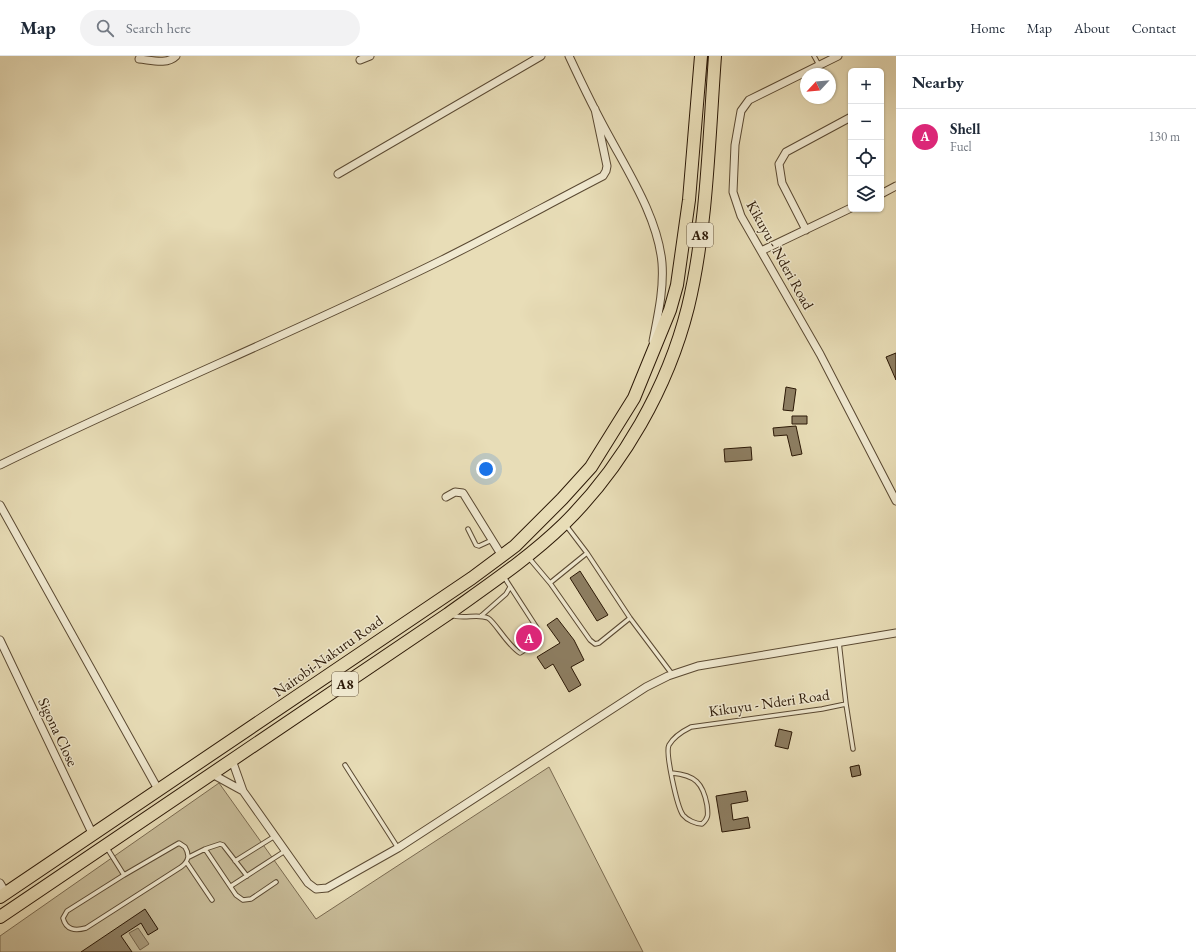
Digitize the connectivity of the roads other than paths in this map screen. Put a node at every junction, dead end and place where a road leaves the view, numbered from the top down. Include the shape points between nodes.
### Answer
1 (176, 56) edge
2 (370, 56) edge
3 (541, 56) edge
4 (569, 56) edge
5 (701, 56) edge
6 (715, 56) edge
7 (814, 56) edge
8 (838, 56) edge
9 (139, 59) dead end
10 (360, 60) dead end
11 (819, 65) junction
12 (595, 109) junction
13 (848, 119) edge
14 (338, 174) dead end
15 (896, 186) edge
16 (884, 192) edge
17 (848, 209) edge
18 (806, 230) junction
19 (761, 252) junction
20 (634, 398) junction
21 (0, 465) edge
22 (446, 497) dead end
23 (896, 501) edge
24 (0, 505) edge
25 (564, 524) junction
26 (468, 529) dead end
27 (492, 540) junction
28 (587, 553) junction
29 (527, 555) junction
30 (502, 556) junction
31 (502, 575) junction
32 (550, 583) junction
33 (510, 587) junction
34 (448, 614) junction
35 (481, 616) junction
36 (630, 618) junction
37 (896, 633) edge
38 (0, 640) edge
39 (839, 642) junction
40 (672, 674) junction
41 (846, 704) junction
42 (853, 749) dead end
43 (232, 760) junction
44 (345, 765) dead end
45 (672, 772) junction
46 (212, 774) junction
47 (159, 791) junction
48 (243, 791) junction
49 (93, 835) junction
50 (275, 836) junction
51 (106, 846) junction
52 (398, 848) junction
53 (206, 849) junction
54 (285, 851) junction
55 (189, 857) junction
56 (235, 861) junction
57 (186, 863) junction
58 (124, 875) junction
59 (247, 876) junction
60 (276, 882) dead end
61 (231, 886) junction
62 (2, 891) edge
63 (212, 900) dead end
64 (0, 917) edge

1 - 9 street via 163,61
2 - 10 street
3 - 14 street
4 - 12 street
5 - 20 highway, A8 via 688,207 677,285 670,310
6 - 25 highway, A8 via 701,232 688,306 673,354 649,407 625,448 605,477
7 - 11 lane
8 - 11 street, Kikuyu - Nderi Road
11 - 19 street, Kikuyu - Nderi Road via 749,100 741,111 735,145 733,192 741,216
12 - 20 street via 634,183 655,232 662,262 659,310 651,350
12 - 21 street via 607,166 603,176 442,260 79,426
13 - 18 street via 786,152 779,164 782,183
15 - 16 street
17 - 18 street
18 - 19 street
19 - 23 street, Kikuyu - Nderi Road via 820,354
20 - 30 highway, Nairobi-Nakuru Road / A8 via 591,467 546,516
22 - 27 street via 455,492 463,493
24 - 47 street
25 - 28 lane
25 - 29 highway, A8
26 - 27 lane via 476,545
27 - 30 street
28 - 32 lane
28 - 36 lane
29 - 31 highway, A8
29 - 32 lane
30 - 47 highway, Nairobi-Nakuru Road / A8
31 - 33 lane
31 - 34 highway, A8
32 - 36 lane via 595,644
33 - 35 lane via 506,594
33 - 35 lane via 538,628 540,638 537,642 520,653 506,642 490,619
34 - 35 lane via 459,619
34 - 43 highway, A8
36 - 40 lane
37 - 39 street
38 - 49 street, Sigona Close
39 - 40 street via 720,661
39 - 41 lane, Kikuyu - Nderi Road
40 - 52 street via 646,687
41 - 42 lane
41 - 45 lane, Kikuyu - Nderi Road via 691,727 681,732 669,745
43 - 46 highway, A8
43 - 48 street
44 - 52 lane
45 - 45 lane, Kikuyu - Nderi Road via 682,814 702,824 707,820 708,814 704,791 700,784 681,773
46 - 48 street
46 - 51 highway, A8
47 - 49 highway, Nairobi-Nakuru Road / A8
48 - 50 street
49 - 62 highway, Nairobi-Nakuru Road / A8
50 - 54 street
50 - 56 lane
51 - 58 lane
51 - 64 highway, A8
52 - 54 street via 319,890 308,882
53 - 55 lane
53 - 56 lane via 223,845
53 - 61 lane
54 - 59 lane
55 - 57 lane
55 - 58 lane via 185,847 179,843
56 - 59 lane
57 - 58 lane via 86,928 79,930 66,926 63,918 67,911
57 - 63 lane
59 - 61 lane
60 - 61 lane via 246,900 236,895

